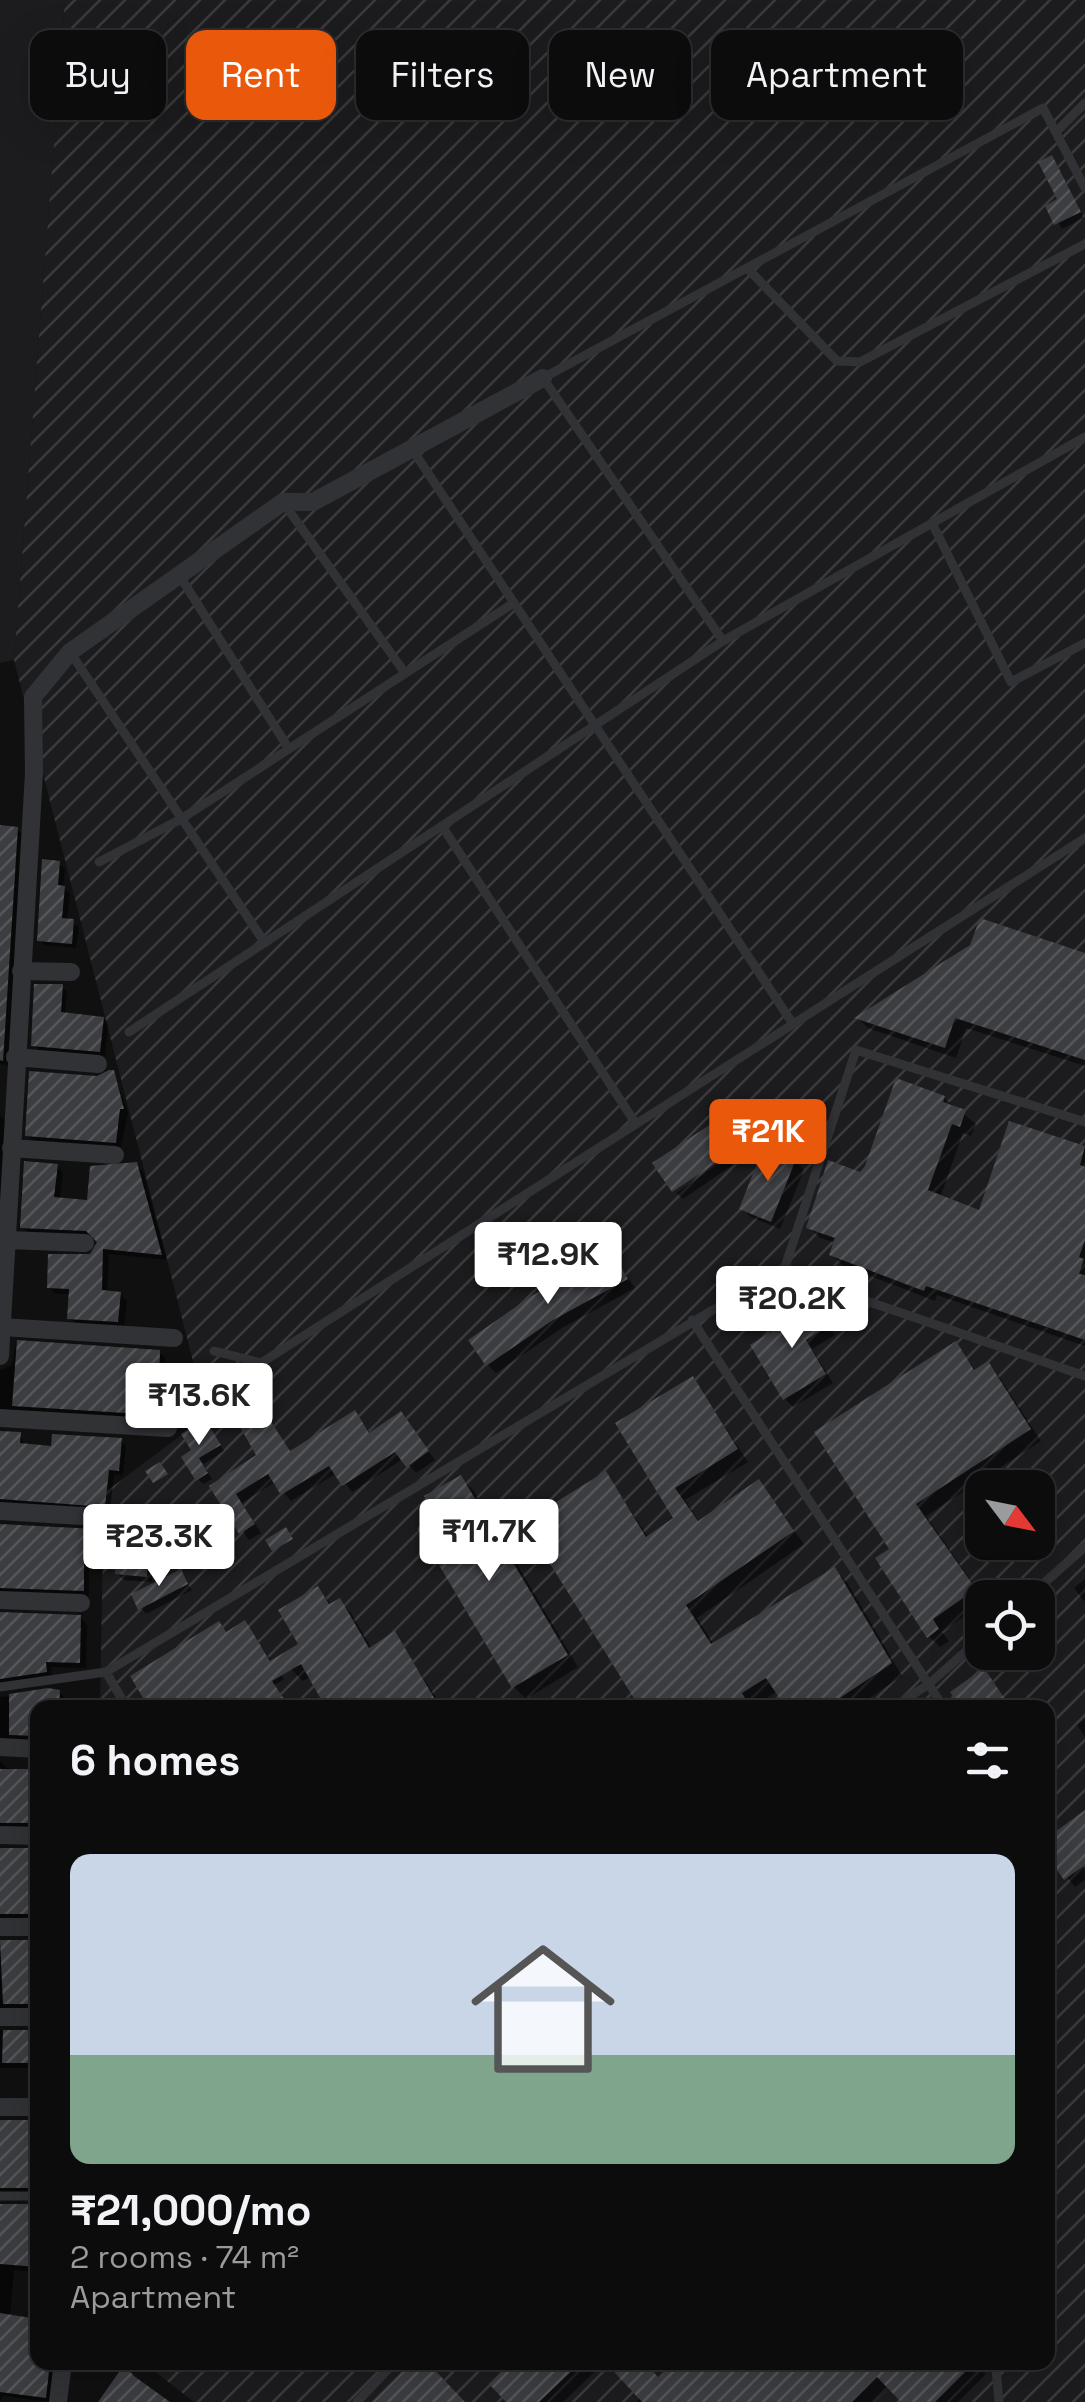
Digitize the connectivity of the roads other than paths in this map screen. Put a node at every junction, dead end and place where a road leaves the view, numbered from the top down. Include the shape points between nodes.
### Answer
1 (1085, 102) edge
2 (1056, 132) junction
3 (1085, 188) edge
4 (1085, 244) edge
5 (748, 268) junction
6 (543, 378) junction
7 (1085, 437) edge
8 (412, 449) junction
9 (283, 502) junction
10 (932, 524) junction
11 (181, 578) junction
12 (512, 604) junction
13 (723, 641) junction
14 (1085, 643) edge
15 (70, 652) junction
16 (405, 674) junction
17 (595, 726) junction
18 (290, 748) junction
19 (181, 819) junction
20 (442, 826) junction
21 (1085, 838) edge
22 (99, 862) dead end
23 (264, 943) junction
24 (21, 971) junction
25 (71, 972) dead end
26 (793, 1024) junction
27 (129, 1032) dead end
28 (15, 1057) junction
29 (98, 1064) dead end
30 (1085, 1122) edge
31 (636, 1124) junction
32 (10, 1148) junction
33 (114, 1155) dead end
34 (7, 1240) junction
35 (85, 1243) dead end
36 (784, 1267) junction
37 (692, 1320) junction
38 (2, 1327) edge
39 (174, 1338) dead end
40 (214, 1350) dead end
41 (0, 1356) edge
42 (1085, 1376) edge
43 (0, 1418) edge
44 (168, 1428) dead end
45 (0, 1511) edge
46 (98, 1517) dead end
47 (1085, 1547) edge
48 (1048, 1580) edge
49 (0, 1600) edge
50 (81, 1603) dead end
51 (965, 1652) edge
52 (106, 1672) junction
53 (929, 1684) junction
54 (0, 1687) edge
55 (123, 1700) edge
56 (904, 1700) edge
57 (939, 1700) edge
58 (0, 1747) edge
59 (30, 1748) edge
60 (0, 1836) edge
61 (30, 1836) edge
62 (0, 1926) edge
63 (30, 1927) edge
64 (0, 2017) edge
65 (30, 2018) edge
66 (30, 2106) edge
67 (0, 2107) edge
68 (0, 2196) edge
69 (30, 2196) edge
70 (63, 2370) edge
71 (387, 2370) edge
72 (996, 2370) edge
73 (63, 2399) edge
74 (357, 2402) edge
75 (999, 2402) edge

1 - 2 lane
2 - 3 lane
2 - 5 lane via 1043,108
4 - 5 lane via 860,362 837,361
5 - 6 lane
6 - 8 street
6 - 13 lane
7 - 10 lane
8 - 9 street via 313,502
8 - 12 lane
9 - 11 street
9 - 16 lane
10 - 13 lane
10 - 14 lane via 1011,682
11 - 15 street
11 - 18 lane
12 - 16 lane
12 - 17 lane
13 - 17 lane
15 - 19 lane
15 - 24 street via 33,697
16 - 18 lane
17 - 20 lane
17 - 26 lane
18 - 19 lane
19 - 22 lane
19 - 23 lane
20 - 23 lane
20 - 31 lane
21 - 26 lane
23 - 27 lane
24 - 25 street
24 - 28 street
26 - 31 lane
28 - 29 street
28 - 32 street
30 - 36 lane via 856,1050
31 - 40 lane via 261,1364
32 - 33 street
32 - 34 street
34 - 35 street
34 - 38 street
36 - 37 lane
36 - 42 lane
37 - 52 lane
37 - 53 lane
38 - 39 street
38 - 41 street
43 - 44 street
45 - 46 street
47 - 48 lane
49 - 50 street
51 - 53 lane
52 - 54 lane
52 - 55 lane
53 - 56 lane
53 - 57 lane
58 - 59 street
60 - 61 street
62 - 63 street
64 - 65 street
66 - 67 street
68 - 69 lane
70 - 73 street
71 - 74 lane
72 - 75 lane

